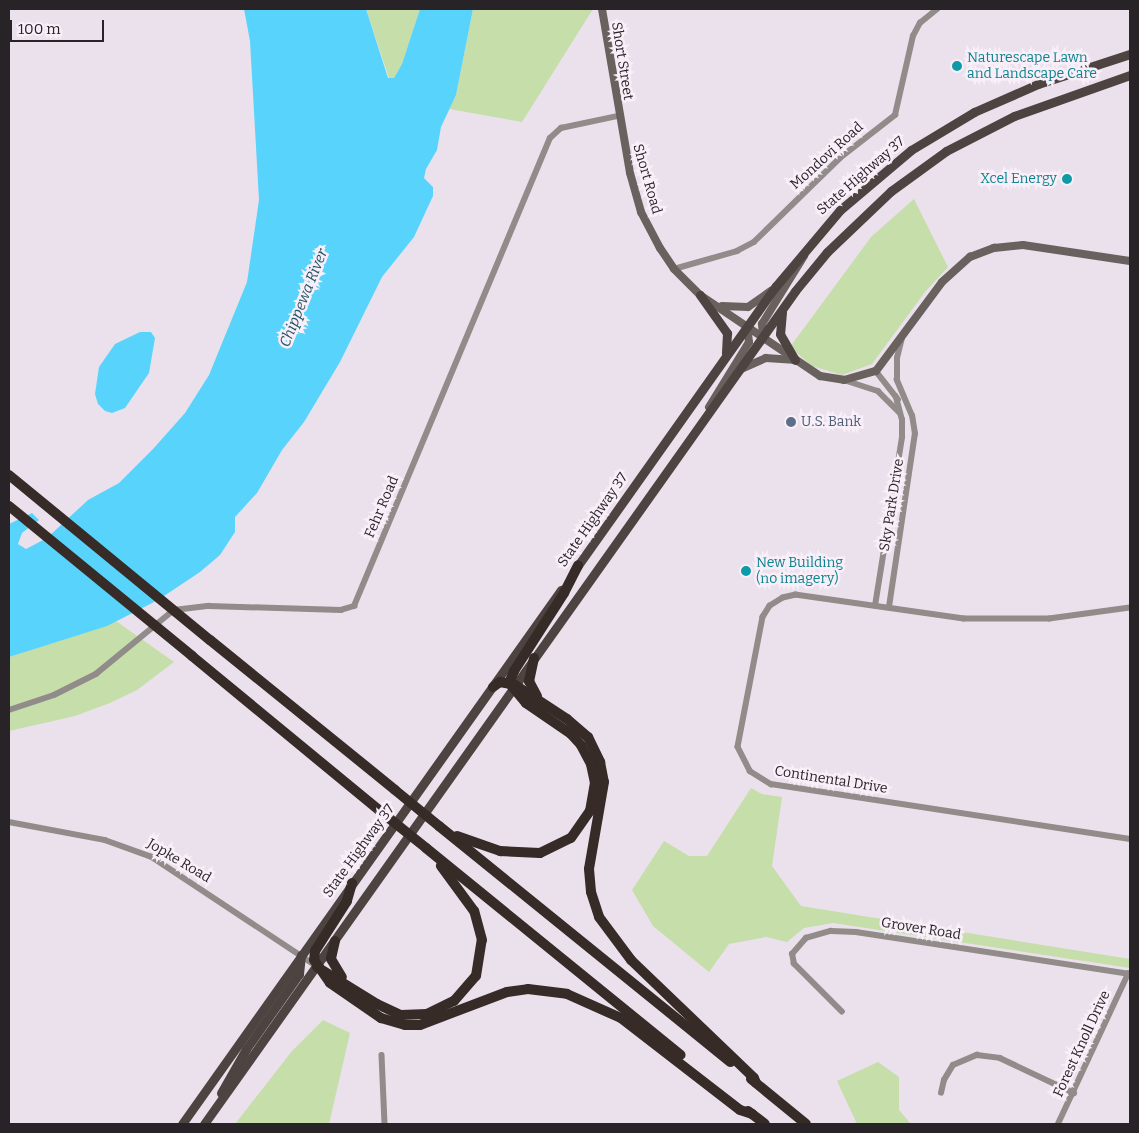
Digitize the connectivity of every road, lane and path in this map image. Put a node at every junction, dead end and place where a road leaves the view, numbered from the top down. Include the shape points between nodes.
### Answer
1 (602, 9) edge
2 (937, 9) edge
3 (1130, 54) edge
4 (1130, 75) edge
5 (618, 116) junction
6 (808, 245) junction
7 (1130, 261) edge
8 (674, 269) junction
9 (774, 289) junction
10 (700, 295) junction
11 (715, 304) junction
12 (783, 308) junction
13 (747, 326) junction
14 (904, 334) junction
15 (763, 336) junction
16 (726, 357) junction
17 (795, 360) junction
18 (741, 369) junction
19 (876, 372) junction
20 (844, 380) junction
21 (896, 397) junction
22 (907, 407) junction
23 (900, 414) junction
24 (697, 430) junction
25 (9, 475) edge
26 (9, 506) edge
27 (578, 565) junction
28 (875, 606) junction
29 (889, 608) junction
30 (1130, 608) edge
31 (534, 658) junction
32 (512, 685) junction
33 (493, 687) junction
34 (9, 710) edge
35 (558, 712) junction
36 (9, 822) edge
37 (442, 829) junction
38 (1130, 840) edge
39 (428, 849) junction
40 (352, 883) junction
41 (335, 941) junction
42 (301, 955) junction
43 (317, 967) junction
44 (1129, 974) edge
45 (359, 992) junction
46 (842, 1012) dead end
47 (382, 1055) dead end
48 (756, 1084) junction
49 (941, 1092) dead end
50 (1074, 1093) junction
51 (212, 1114) junction
52 (752, 1114) junction
53 (182, 1124) edge
54 (204, 1124) edge
55 (385, 1124) edge
56 (765, 1124) edge
57 (806, 1124) edge
58 (1058, 1124) edge

1 - 5 street, Short Street
2 - 8 street, Mondovi Road via 920,23 913,36 895,115 840,158 754,242 737,251
3 - 6 main road, State Highway 37 via 1018,92 940,131 868,185 826,223
4 - 12 main road via 1014,116 916,171 846,232 817,263
5 - 8 street, Short Road via 641,212
5 - 34 street, Fehr Road via 561,128 550,138 354,606 341,610 209,606 174,610 96,674 54,695
6 - 9 main road, State Highway 37
6 - 15 street via 797,269 762,324
7 - 14 street via 1023,245 994,248 970,257 942,282
8 - 10 street, Short Road
9 - 11 street via 745,308
9 - 13 main road, State Highway 37
10 - 11 street, Short Road
10 - 16 main road via 727,333
11 - 13 street, Short Road
12 - 15 main road
12 - 17 main road via 780,334
13 - 15 street, Short Road
13 - 16 main road, State Highway 37
13 - 24 street via 749,342 722,382
14 - 19 street
14 - 22 street, Sky Park Drive via 896,372
15 - 17 street, Short Road
15 - 18 main road
16 - 27 main road, State Highway 37
17 - 18 street via 766,358
17 - 20 street, Short Road via 820,376
18 - 24 main road
19 - 20 street
19 - 21 street, Sky Park Drive
20 - 23 street via 878,391
21 - 22 street, Sky Park Drive
21 - 23 street, Sky Park Drive
22 - 29 street, Sky Park Drive via 914,426 914,443
23 - 28 street, Sky Park Drive via 902,437
24 - 31 main road
25 - 37 highway, bridge
26 - 39 highway, bridge
27 - 32 highway
27 - 33 main road, State Highway 37
28 - 29 street
28 - 38 street, Continental Drive via 796,595 770,606 764,617 738,747 751,772 771,784
29 - 30 street via 964,619 1050,619
31 - 32 main road
31 - 35 highway via 529,676 531,688
32 - 33 highway via 500,682
32 - 35 highway
32 - 37 highway via 581,745 591,764 595,783 590,811 571,838 540,853 500,851
32 - 41 main road
33 - 40 main road, State Highway 37
35 - 48 highway via 588,738 602,768 603,796 589,869 592,897 602,921 632,960 754,1078
36 - 42 street, Jopke Road via 105,840 137,850 174,870
37 - 48 highway
39 - 45 highway via 466,898 478,923 482,950 476,976 454,1000 427,1014 393,1012
39 - 52 highway
40 - 42 main road, State Highway 37
40 - 43 highway via 346,904 314,953
41 - 43 main road
41 - 45 highway via 331,955 334,968
42 - 43 street, Jopke Road
42 - 51 main road via 299,974 244,1052
42 - 53 main road, State Highway 37
43 - 45 highway
43 - 51 main road
43 - 52 highway via 330,983 360,1004 382,1018 405,1025 426,1023 518,990 541,990 572,996 621,1018 740,1110
44 - 46 street, Grover Road via 856,932 831,932 806,938 792,954 794,964
44 - 50 street, Forest Knoll Drive
47 - 55 street
48 - 57 highway
49 - 50 street via 953,1065 977,1055 1000,1058
50 - 58 street, Forest Knoll Drive
51 - 54 main road
52 - 56 highway

